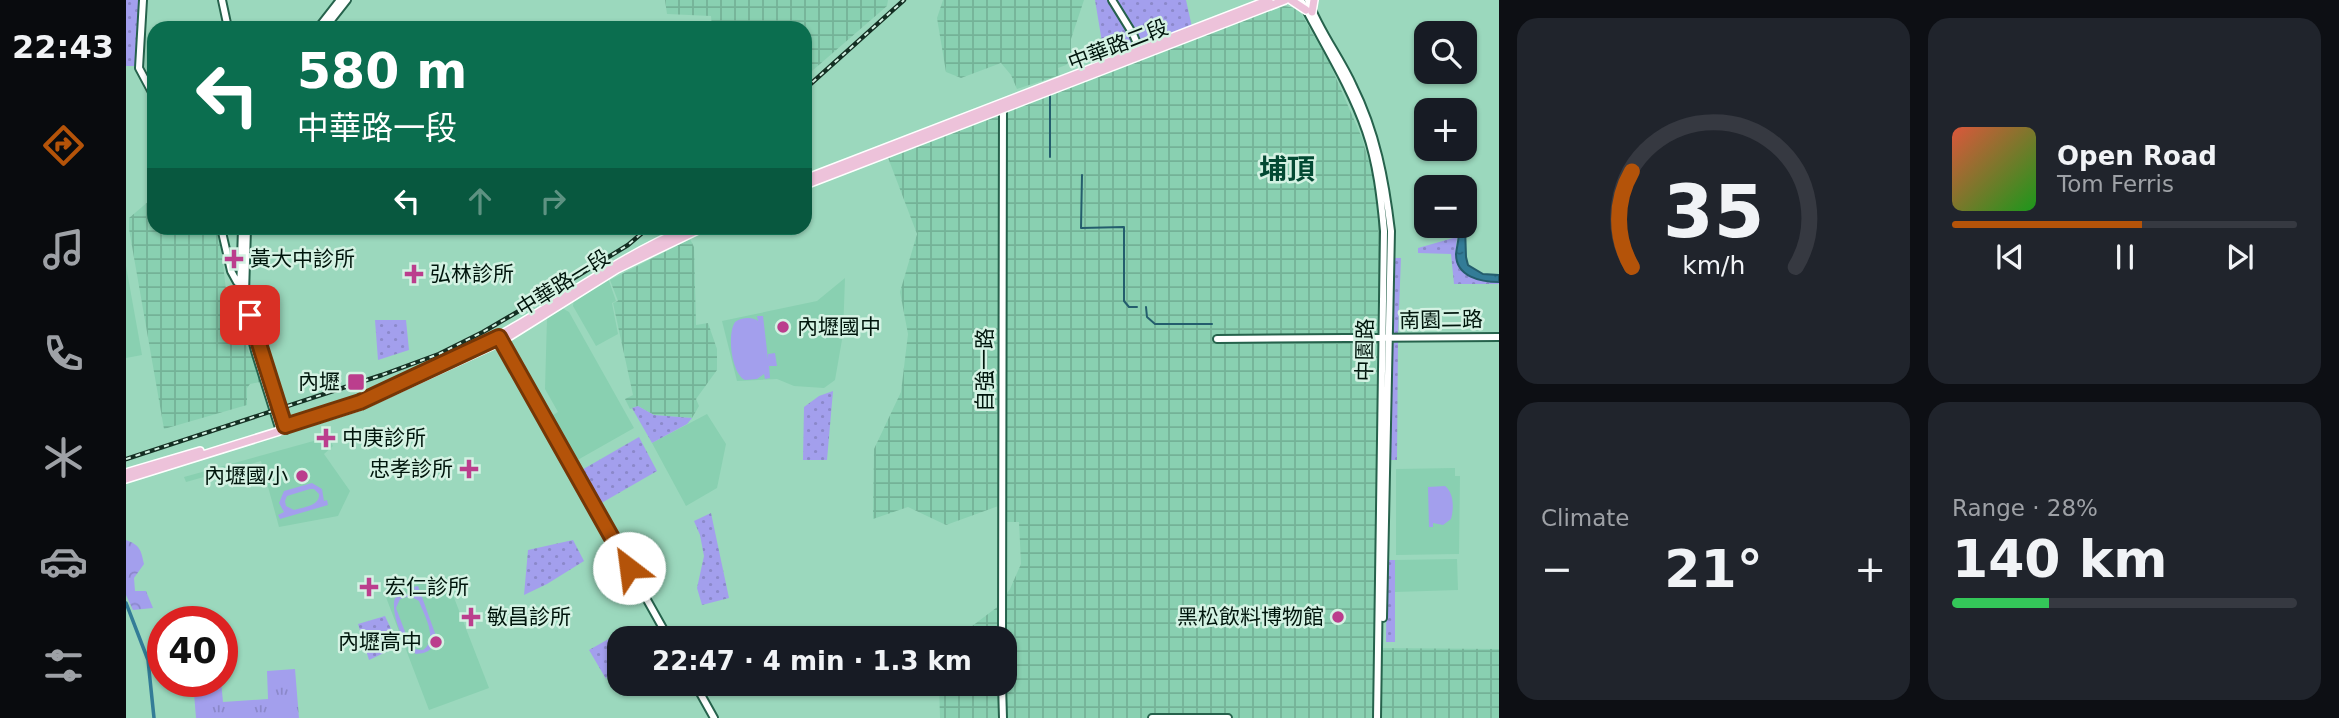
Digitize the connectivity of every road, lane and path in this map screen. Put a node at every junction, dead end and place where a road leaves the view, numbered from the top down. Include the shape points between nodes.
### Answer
1 (143, 0) edge
2 (222, 0) edge
3 (341, 0) edge
4 (347, 0) edge
5 (1112, 0) edge
6 (1269, 0) edge
7 (1285, 0) edge
8 (1291, 0) edge
9 (1301, 0) edge
10 (1311, 0) edge
11 (1310, 11) junction
12 (227, 21) edge
13 (324, 21) edge
14 (330, 21) edge
15 (1141, 52) junction
16 (147, 83) edge
17 (1003, 105) junction
18 (812, 176) edge
19 (812, 182) edge
20 (223, 235) edge
21 (242, 235) edge
22 (246, 235) edge
23 (671, 235) edge
24 (687, 235) edge
25 (243, 281) junction
26 (1499, 337) edge
27 (1386, 338) junction
28 (501, 339) junction
29 (1217, 339) dead end
30 (283, 429) junction
31 (126, 473) edge
32 (126, 479) edge
33 (661, 626) edge
34 (1002, 626) edge
35 (702, 696) edge
36 (1002, 696) edge
37 (714, 718) edge
38 (1003, 718) edge
39 (1152, 718) edge
40 (1228, 718) edge
41 (1379, 718) edge

1 - 16 street via 139,68
2 - 12 street
3 - 13 street
4 - 14 street
5 - 15 street
6 - 15 main road, 中華路二段
7 - 15 main road, 中華路二段
8 - 11 main road
9 - 11 street, 中園路
10 - 11 main road
11 - 27 street, 中園路 via 1353,85 1383,174 1391,231
15 - 17 main road, 中華路二段
17 - 18 main road
17 - 19 main road
17 - 34 street, 自強一路
20 - 25 street via 235,280
21 - 25 street
22 - 25 street
23 - 28 main road, 中華路一段 via 613,265
24 - 28 main road, 中華路一段 via 617,269
25 - 30 street
26 - 27 street, 南園二路
27 - 29 street, 南園二路
27 - 41 street, 中園路
28 - 30 main road, 中華路一段 via 360,406
28 - 33 street
30 - 31 main road, 中華路一段
30 - 32 main road, 中華路一段
35 - 37 street
36 - 38 street
39 - 40 street

